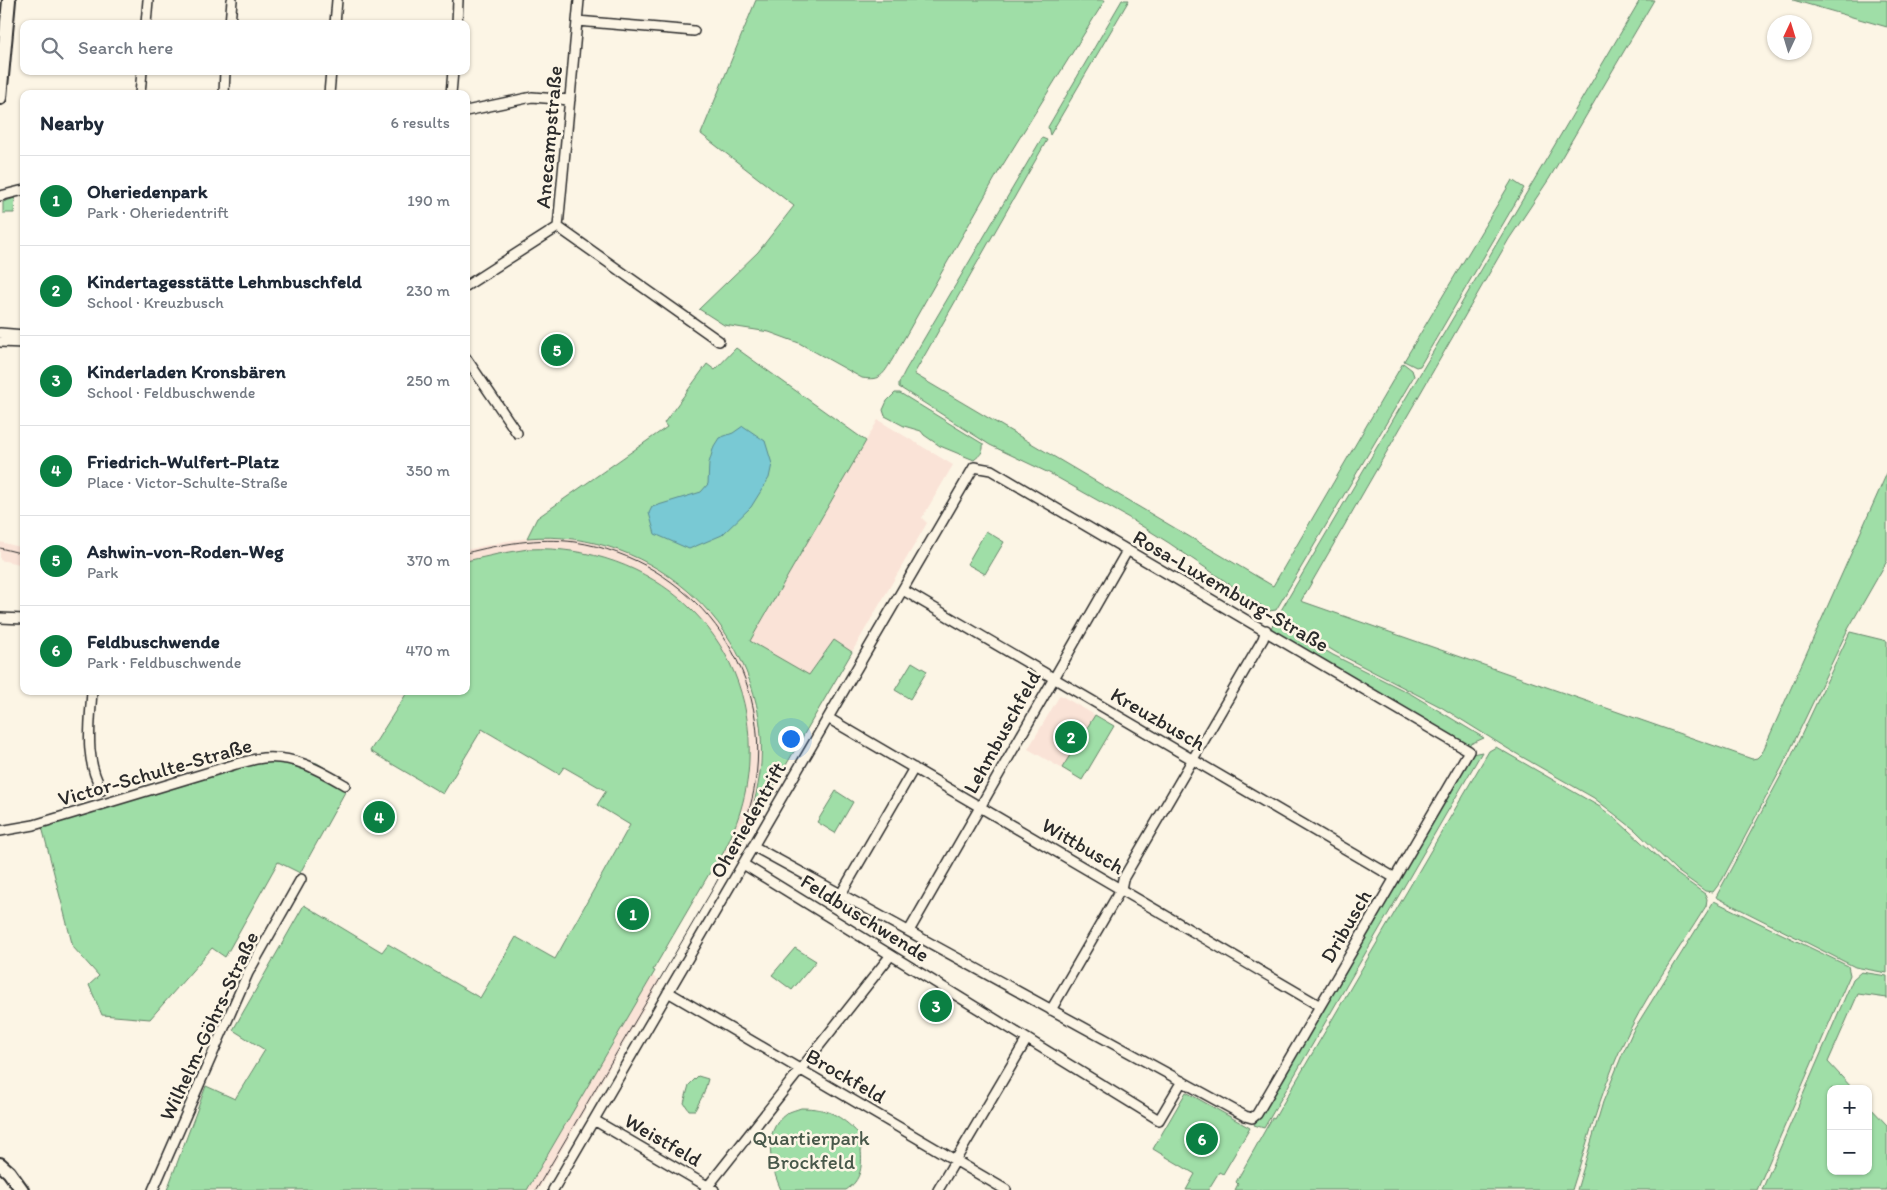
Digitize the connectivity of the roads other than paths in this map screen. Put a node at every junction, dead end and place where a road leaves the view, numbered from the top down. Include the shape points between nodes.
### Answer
1 (8, 0) edge
2 (148, 0) edge
3 (232, 0) edge
4 (338, 0) edge
5 (458, 0) edge
6 (579, 0) edge
7 (146, 20) edge
8 (230, 20) edge
9 (336, 20) edge
10 (457, 20) edge
11 (577, 21) junction
12 (694, 32) dead end
13 (142, 75) edge
14 (226, 75) edge
15 (331, 75) edge
16 (453, 75) edge
17 (140, 90) edge
18 (224, 90) edge
19 (329, 90) edge
20 (451, 90) edge
21 (0, 98) edge
22 (570, 100) junction
23 (470, 110) edge
24 (20, 191) edge
25 (0, 196) edge
26 (558, 227) junction
27 (470, 283) edge
28 (0, 333) edge
29 (20, 335) edge
30 (719, 341) dead end
31 (0, 342) edge
32 (20, 344) edge
33 (470, 364) edge
34 (517, 433) dead end
35 (974, 467) joint
36 (1127, 551) junction
37 (903, 590) junction
38 (0, 618) edge
39 (20, 619) edge
40 (1266, 630) junction
41 (1052, 678) junction
42 (92, 695) edge
43 (828, 718) junction
44 (1469, 751) joint
45 (1193, 759) junction
46 (914, 768) junction
47 (345, 785) dead end
48 (102, 790) dead end
49 (980, 807) junction
50 (0, 831) edge
51 (753, 846) junction
52 (743, 864) junction
53 (1395, 878) junction
54 (301, 879) dead end
55 (1121, 889) junction
56 (841, 894) junction
57 (908, 931) junction
58 (891, 955) junction
59 (668, 992) junction
60 (1320, 1006) junction
61 (1051, 1010) junction
62 (1027, 1039) junction
63 (801, 1070) junction
64 (1182, 1081) junction
65 (1252, 1118) joint
66 (594, 1120) junction
67 (956, 1161) junction
68 (0, 1164) edge
69 (709, 1189) edge
70 (22, 1190) edge
71 (153, 1190) edge
72 (552, 1190) edge
73 (938, 1190) edge
74 (1006, 1190) edge

1 - 21 main road
2 - 7 street
3 - 8 street
4 - 9 street
5 - 10 street
6 - 11 street, Anecampstraße
11 - 12 street
11 - 22 street, Anecampstraße
13 - 17 street
14 - 18 street
15 - 19 street
16 - 20 street
22 - 23 street via 532,97
22 - 26 street, Anecampstraße
24 - 25 street
26 - 27 street, Anecampstraße
26 - 30 street
28 - 29 street
31 - 32 street
33 - 34 street
35 - 36 street, Rosa-Luxemburg-Straße via 991,470
35 - 37 street, Oheriedentrift
36 - 40 street, Rosa-Luxemburg-Straße
36 - 41 street, Lehmbuschfeld
37 - 41 street, Kreuzbusch
37 - 43 street, Oheriedentrift
38 - 39 street
40 - 44 street, Rosa-Luxemburg-Straße
40 - 45 street
41 - 45 street, Kreuzbusch
41 - 49 street, Lehmbuschfeld
42 - 48 street via 88,741 96,782
43 - 46 street, Wittbusch
43 - 51 street, Oheriedentrift
44 - 53 street, Dribusch
45 - 53 street, Kreuzbusch
45 - 55 street
46 - 49 street, Wittbusch
46 - 56 street
47 - 50 street, Victor-Schulte-Straße via 314,767 286,758 263,758 58,818
49 - 55 street, Wittbusch
49 - 57 street, Lehmbuschfeld
51 - 52 street, Oheriedentrift
51 - 56 street, Feldbuschwende
52 - 58 street, Feldbuschwende
52 - 59 street, Oheriedentrift
53 - 60 street, Dribusch
54 - 71 street, Wilhelm-Göhrs-Straße via 248,973
55 - 60 street, Wittbusch
55 - 61 street
56 - 57 street, Feldbuschwende
57 - 61 street, Feldbuschwende
58 - 62 street, Feldbuschwende
58 - 63 street
59 - 63 street, Brockfeld
59 - 66 street, Oheriedentrift
60 - 65 street, Dribusch
61 - 64 street, Feldbuschwende
62 - 64 street, Feldbuschwende via 1159,1120
62 - 67 street
63 - 67 street, Brockfeld
63 - 69 street
64 - 65 street, Feldbuschwende
66 - 69 street, Weistfeld
66 - 72 street, Oheriedentrift
67 - 73 street
67 - 74 street, Brockfeld
68 - 70 main road

